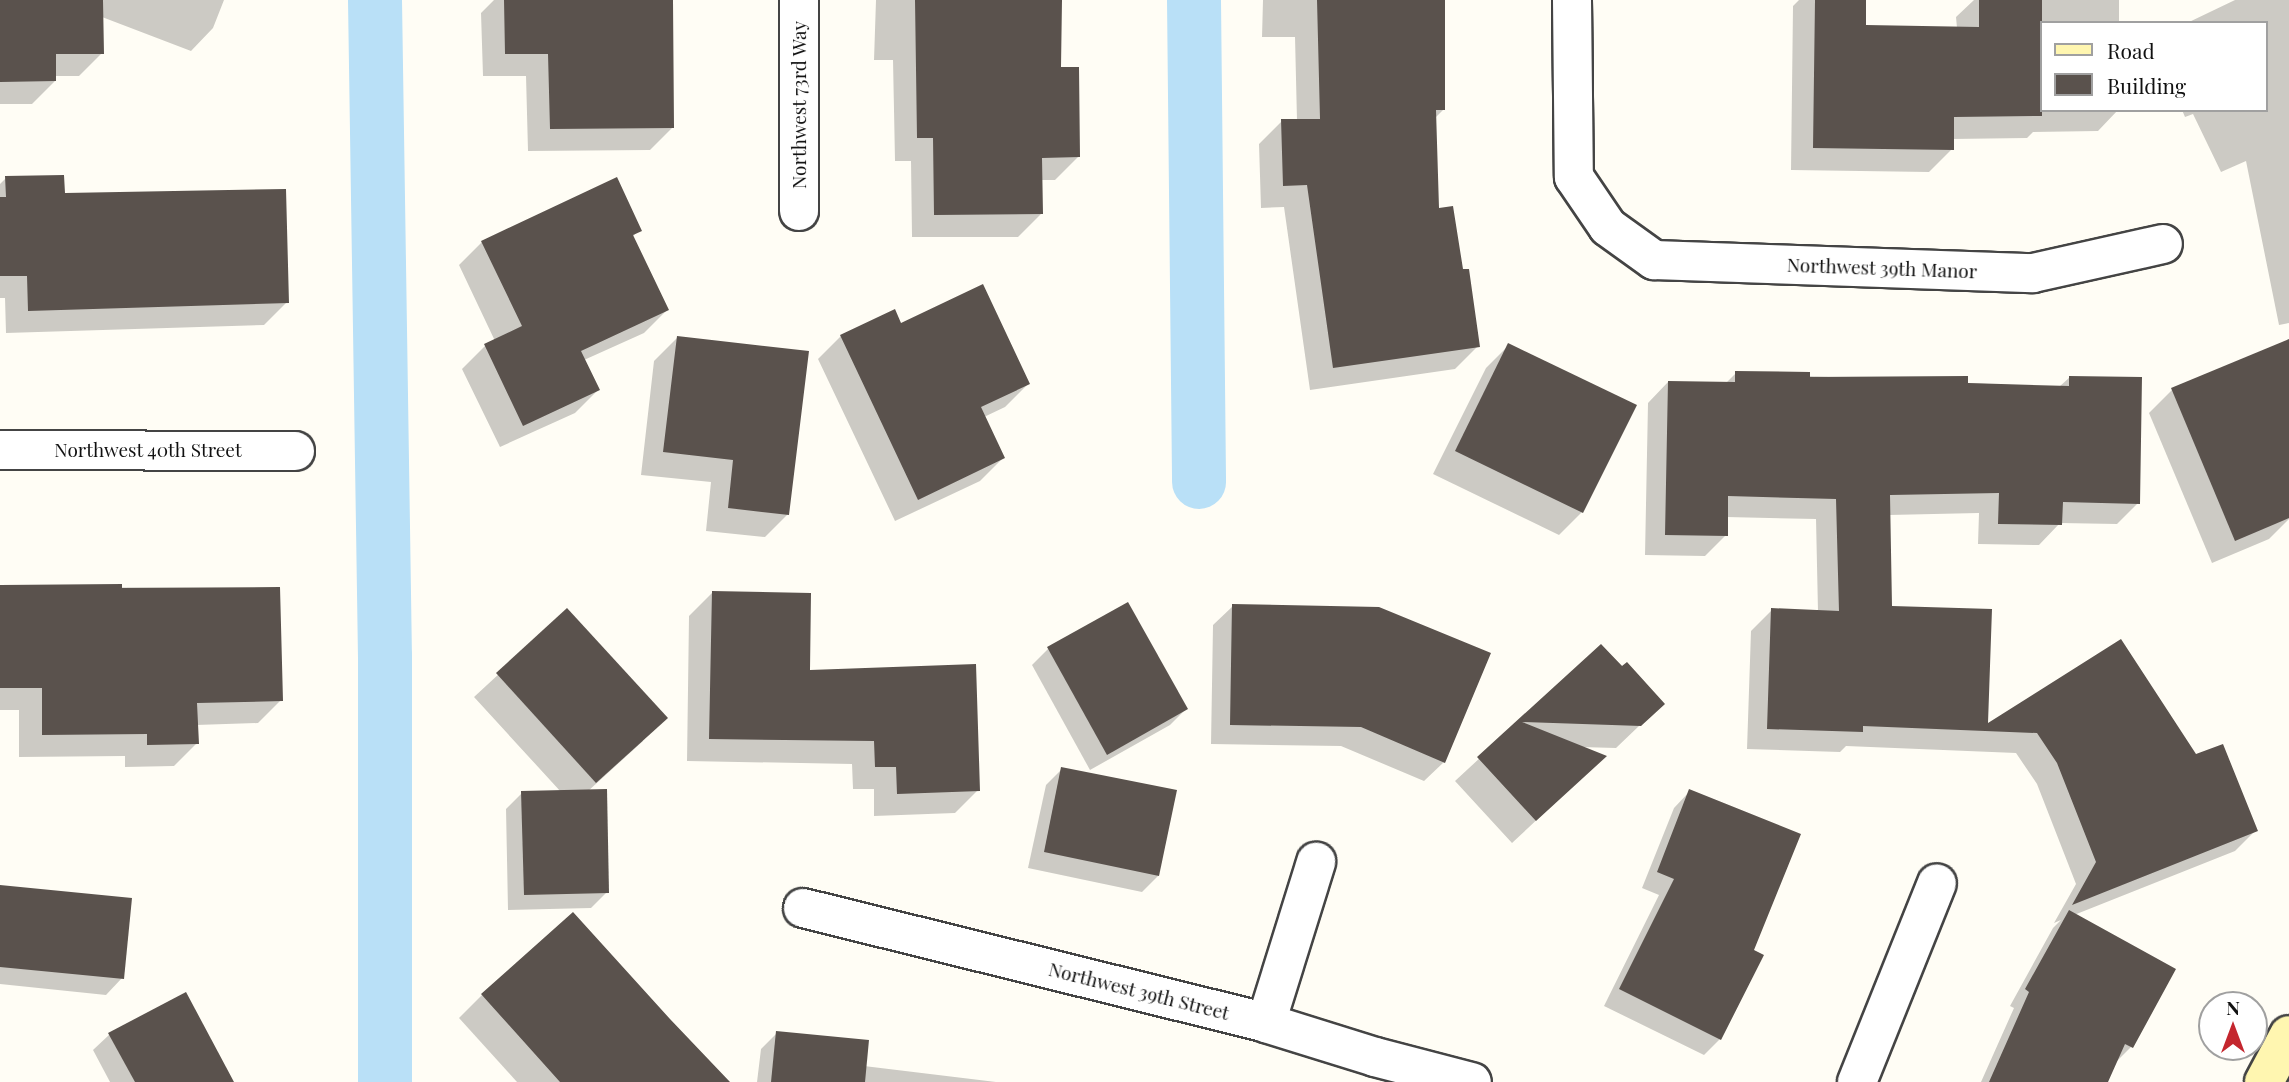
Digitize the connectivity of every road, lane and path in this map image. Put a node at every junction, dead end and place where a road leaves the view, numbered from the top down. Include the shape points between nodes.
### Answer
1 (799, 0) edge
2 (1572, 0) edge
3 (799, 211) dead end
4 (2163, 244) dead end
5 (0, 450) edge
6 (295, 450) dead end
7 (1316, 862) dead end
8 (1937, 883) dead end
9 (803, 908) dead end
10 (1266, 1023) junction
11 (2289, 1035) edge
12 (1372, 1069) edge
13 (1472, 1082) edge
14 (1857, 1082) edge
15 (2264, 1082) edge

1 - 3 street, Northwest 73rd Way
2 - 4 street, Northwest 39th Manor via 1574,177 1608,227 1654,260 2033,273
5 - 6 street, Northwest 40th Street
7 - 10 street
8 - 14 street
9 - 10 street, Northwest 39th Street
10 - 12 street, Northwest 39th Street
11 - 15 main road
12 - 13 street, Northwest 39th Street

